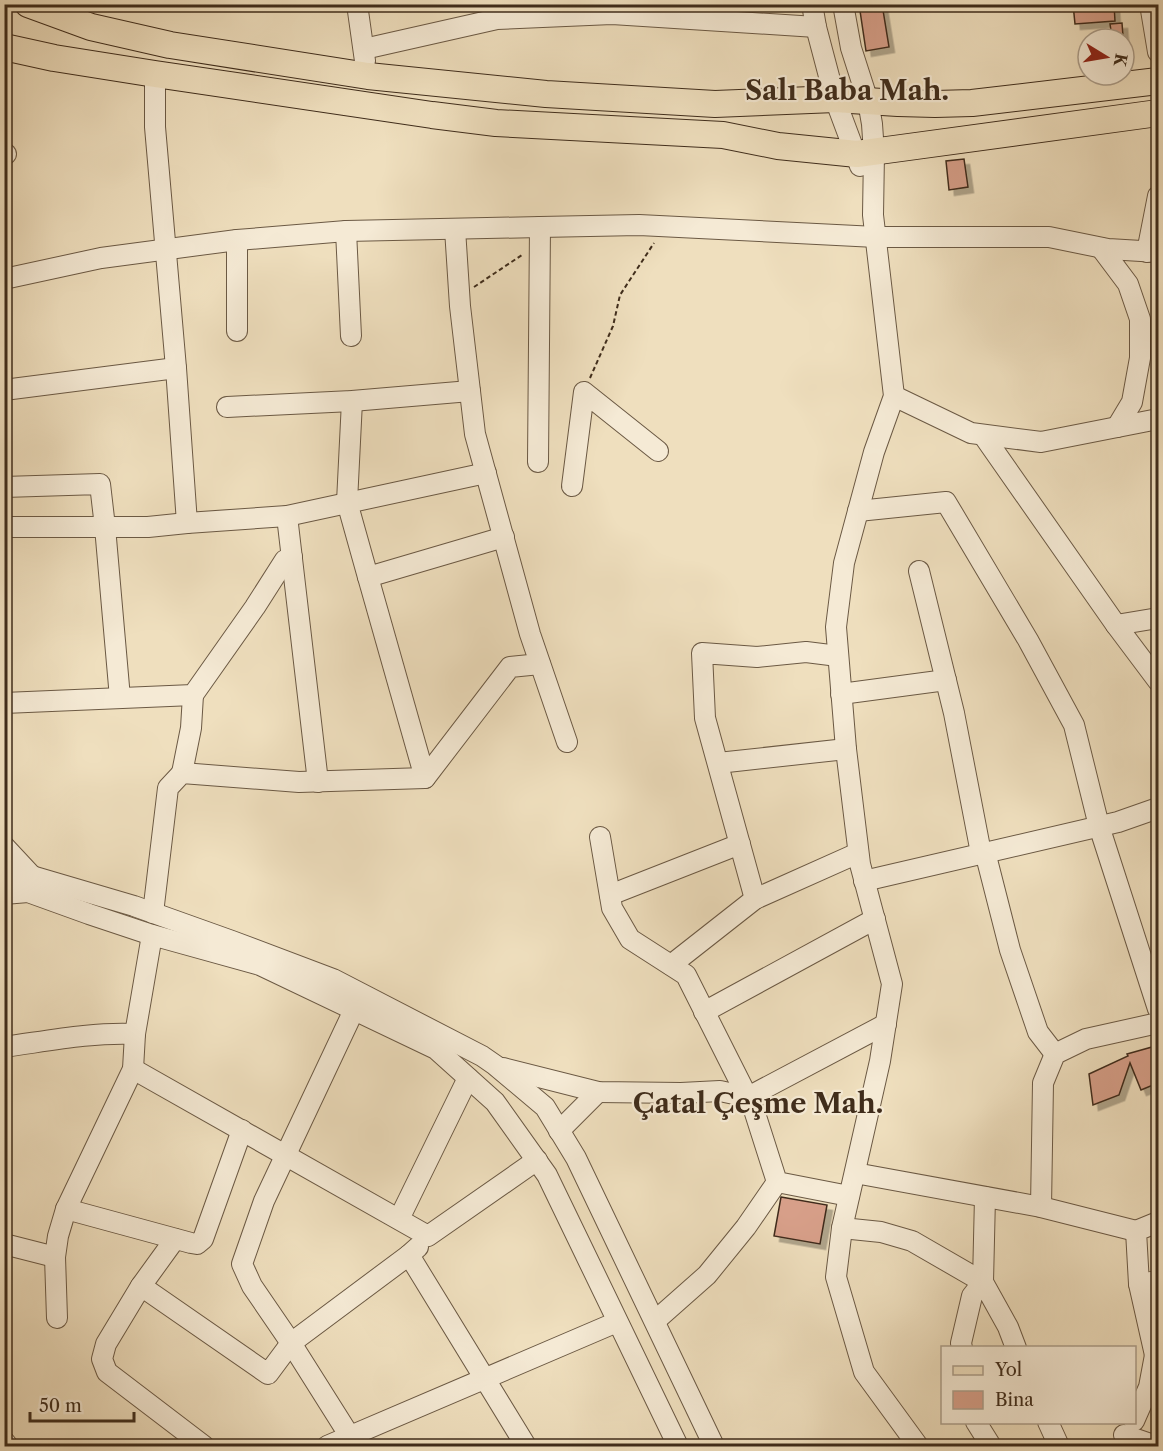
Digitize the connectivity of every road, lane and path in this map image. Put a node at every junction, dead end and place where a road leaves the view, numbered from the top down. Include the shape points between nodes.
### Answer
1 (28, 4) edge
2 (357, 4) edge
3 (812, 4) edge
4 (843, 4) edge
5 (1150, 4) edge
6 (497, 12) edge
7 (816, 27) junction
8 (7, 48) edge
9 (364, 49) junction
10 (1158, 52) edge
11 (155, 74) junction
12 (368, 76) junction
13 (1158, 81) edge
14 (836, 99) junction
15 (868, 101) junction
16 (1158, 113) edge
17 (865, 153) junction
18 (1158, 196) edge
19 (666, 226) junction
20 (455, 229) junction
21 (346, 231) junction
22 (539, 235) junction
23 (876, 237) junction
24 (237, 240) junction
25 (1101, 248) junction
26 (167, 250) junction
27 (1153, 252) edge
28 (4, 279) edge
29 (459, 297) junction
30 (237, 331) dead end
31 (351, 336) dead end
32 (176, 368) junction
33 (4, 390) edge
34 (470, 391) junction
35 (584, 392) junction
36 (894, 396) junction
37 (352, 401) junction
38 (227, 407) dead end
39 (1158, 419) edge
40 (1117, 427) junction
41 (983, 435) junction
42 (658, 451) dead end
43 (537, 462) dead end
44 (486, 473) junction
45 (572, 486) dead end
46 (4, 487) edge
47 (347, 502) junction
48 (858, 511) junction
49 (287, 516) junction
50 (187, 523) junction
51 (4, 527) edge
52 (105, 527) junction
53 (504, 537) junction
54 (292, 557) junction
55 (919, 571) dead end
56 (368, 577) junction
57 (1158, 618) edge
58 (1116, 625) junction
59 (838, 656) junction
60 (540, 663) junction
61 (946, 680) junction
62 (1158, 681) edge
63 (841, 694) junction
64 (193, 695) junction
65 (120, 698) junction
66 (4, 703) edge
67 (567, 742) dead end
68 (846, 749) junction
69 (718, 763) junction
70 (182, 773) junction
71 (425, 778) junction
72 (318, 782) junction
73 (1158, 808) edge
74 (1099, 826) junction
75 (600, 837) dead end
76 (740, 844) junction
77 (4, 846) edge
78 (983, 852) junction
79 (858, 853) junction
80 (32, 876) junction
81 (4, 878) edge
82 (864, 881) junction
83 (4, 894) edge
84 (610, 895) junction
85 (755, 899) junction
86 (153, 913) junction
87 (875, 919) junction
88 (152, 934) junction
89 (671, 965) junction
90 (1158, 1009) edge
91 (354, 1010) junction
92 (704, 1012) junction
93 (1158, 1023) edge
94 (886, 1024) junction
95 (135, 1034) junction
96 (4, 1047) edge
97 (1055, 1054) junction
98 (495, 1065) junction
99 (133, 1070) junction
100 (468, 1078) junction
101 (598, 1092) junction
102 (748, 1097) junction
103 (242, 1130) junction
104 (559, 1131) junction
105 (285, 1155) junction
106 (537, 1160) junction
107 (855, 1173) junction
108 (777, 1182) junction
109 (849, 1196) junction
110 (985, 1197) junction
111 (1041, 1207) junction
112 (66, 1209) junction
113 (399, 1220) junction
114 (1158, 1222) edge
115 (843, 1228) junction
116 (1136, 1231) junction
117 (428, 1236) junction
118 (176, 1239) junction
119 (4, 1244) edge
120 (409, 1255) junction
121 (55, 1257) junction
122 (1158, 1281) edge
123 (983, 1282) junction
124 (1139, 1284) junction
125 (141, 1286) junction
126 (57, 1318) dead end
127 (655, 1321) junction
128 (617, 1322) junction
129 (291, 1343) junction
130 (962, 1346) edge
131 (1016, 1346) edge
132 (1157, 1356) edge
133 (484, 1379) junction
134 (1136, 1412) edge
135 (977, 1424) edge
136 (1049, 1424) edge
137 (1126, 1431) edge
138 (4, 1441) edge
139 (353, 1442) edge
140 (8, 1446) edge
141 (204, 1446) edge
142 (327, 1446) edge
143 (526, 1446) edge
144 (678, 1446) edge
145 (714, 1446) edge
146 (918, 1446) edge
147 (991, 1446) edge
148 (1059, 1446) edge
149 (1156, 1446) edge

1 - 12 main road via 91,27 140,39
2 - 9 street
3 - 7 street
4 - 15 street
5 - 10 street
6 - 7 street via 612,14
6 - 9 street
7 - 14 street
8 - 11 main road
9 - 12 street
11 - 17 main road via 496,123 723,135 778,146
11 - 26 street via 155,127
12 - 14 main road via 546,94 715,104
13 - 15 main road via 972,103
14 - 15 main road
14 - 17 street
15 - 17 street via 872,124
16 - 17 main road
17 - 23 street
18 - 27 street
19 - 22 street
19 - 23 street
19 - 35 path via 620,295 613,326
20 - 21 street
20 - 22 street
20 - 29 street
21 - 24 street
21 - 31 street
22 - 29 path
22 - 43 street
23 - 25 street via 1049,237
23 - 36 street
24 - 26 street
24 - 30 street
25 - 27 street
25 - 40 street via 1128,284 1140,319 1140,358 1132,402
26 - 28 street via 101,258
26 - 32 street
29 - 34 street
32 - 33 street
32 - 50 street
34 - 37 street
34 - 44 street via 475,434
35 - 42 street
35 - 45 street
36 - 41 street via 971,434
36 - 48 street
37 - 38 street
37 - 47 street
39 - 40 street
40 - 41 street via 1041,442
41 - 58 street
44 - 47 street
44 - 53 street
46 - 52 street via 100,484
47 - 49 street
47 - 56 street
48 - 59 street via 844,563 836,627
48 - 74 street via 946,502 1074,725
49 - 50 street
49 - 54 street
50 - 52 street
51 - 52 street
52 - 65 street
53 - 56 street
53 - 60 street
54 - 64 street via 285,560
54 - 72 street
55 - 61 street
56 - 71 street
57 - 58 street
58 - 62 street
59 - 63 street
59 - 69 street via 806,652 757,657 702,654 705,718
60 - 67 street
60 - 71 street via 510,667
61 - 63 street
61 - 78 street
63 - 68 street
64 - 65 street
64 - 70 street
65 - 66 street
68 - 69 street
68 - 79 street
69 - 76 street
70 - 72 street
70 - 86 street via 168,788
71 - 72 street
73 - 74 street
74 - 78 street
74 - 90 street
75 - 84 street
76 - 84 street
76 - 85 street
77 - 80 street
78 - 82 street
78 - 97 street via 1038,1032
79 - 82 street
79 - 85 street
80 - 81 street
80 - 86 street
82 - 87 street
83 - 88 street via 28,892
84 - 89 street via 612,908 630,939
85 - 89 street
86 - 98 street via 333,979
87 - 92 street
87 - 94 street via 892,984
88 - 91 street via 260,965
88 - 95 street
89 - 92 street via 686,975
91 - 100 street via 436,1049
91 - 105 street
92 - 102 street
93 - 97 street via 1086,1039
94 - 102 street
94 - 107 street
95 - 96 street via 78,1036
95 - 99 street
97 - 111 street via 1043,1083
98 - 101 street
98 - 104 street via 545,1107
99 - 103 street
99 - 112 street
100 - 106 street via 495,1102
100 - 113 street
101 - 102 street via 720,1091
101 - 104 street
102 - 108 street
103 - 105 street
103 - 118 street via 203,1239 197,1244
104 - 127 street
105 - 113 street
105 - 129 street via 242,1264 252,1286
106 - 117 street
106 - 128 street via 548,1175
107 - 109 street
107 - 110 street
108 - 109 street
108 - 127 street via 707,1275
109 - 115 street
110 - 111 street
110 - 123 street
111 - 116 street
112 - 118 street
112 - 121 street
113 - 117 street
114 - 116 street
115 - 123 street via 881,1232 912,1241
115 - 146 street via 836,1277 864,1372
116 - 124 street
117 - 120 street
118 - 125 street
119 - 121 street
120 - 129 street
120 - 133 street
121 - 126 street
122 - 124 street
123 - 130 street via 972,1296
123 - 131 street
124 - 132 street
125 - 129 street via 268,1374
125 - 141 street via 106,1344 104,1365 107,1372
127 - 145 street
128 - 133 street
128 - 144 street
129 - 139 street
132 - 134 street via 1149,1387
133 - 139 street
133 - 143 street
135 - 147 street
136 - 148 street
137 - 149 street
138 - 140 street
139 - 142 street

